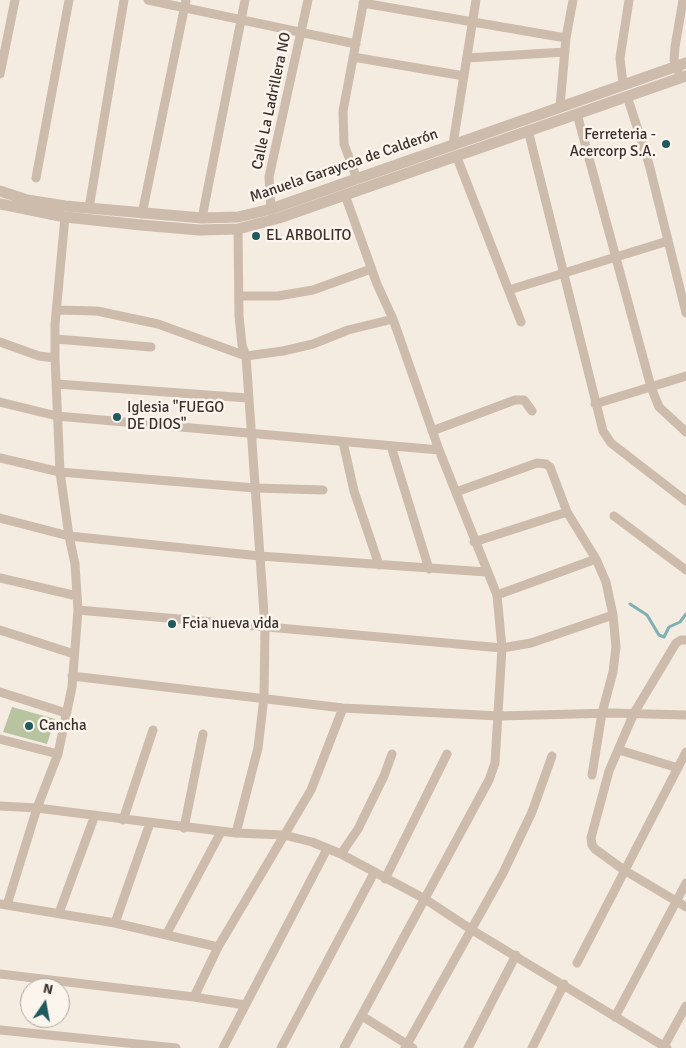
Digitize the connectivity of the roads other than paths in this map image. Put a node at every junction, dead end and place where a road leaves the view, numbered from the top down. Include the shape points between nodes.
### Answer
1 (15, 0) edge
2 (68, 0) edge
3 (124, 0) edge
4 (148, 0) edge
5 (245, 0) edge
6 (308, 0) edge
7 (476, 0) edge
8 (574, 0) edge
9 (629, 0) edge
10 (683, 0) edge
11 (364, 2) edge
12 (185, 4) edge
13 (241, 20) junction
14 (473, 20) junction
15 (301, 33) junction
16 (566, 38) junction
17 (356, 44) junction
18 (565, 52) junction
19 (353, 57) junction
20 (467, 58) junction
21 (681, 65) edge
22 (0, 74) edge
23 (464, 76) junction
24 (684, 77) edge
25 (623, 84) junction
26 (627, 96) junction
27 (560, 106) junction
28 (577, 114) junction
29 (528, 130) junction
30 (454, 150) junction
31 (36, 178) dead end
32 (357, 179) junction
33 (0, 191) edge
34 (345, 195) junction
35 (0, 204) edge
36 (89, 208) junction
37 (271, 208) junction
38 (142, 214) junction
39 (65, 217) junction
40 (202, 218) junction
41 (238, 228) junction
42 (668, 241) junction
43 (615, 259) junction
44 (371, 268) junction
45 (564, 273) junction
46 (509, 290) junction
47 (239, 296) junction
48 (57, 308) junction
49 (686, 313) edge
50 (393, 319) junction
51 (521, 322) dead end
52 (56, 339) junction
53 (0, 342) edge
54 (151, 347) dead end
55 (246, 356) junction
56 (55, 358) junction
57 (686, 376) edge
58 (57, 384) junction
59 (651, 387) junction
60 (248, 398) junction
61 (0, 402) edge
62 (595, 404) junction
63 (532, 411) dead end
64 (57, 416) junction
65 (432, 430) junction
66 (686, 432) edge
67 (251, 433) junction
68 (343, 442) junction
69 (392, 446) junction
70 (439, 450) junction
71 (0, 458) edge
72 (60, 472) junction
73 (255, 488) junction
74 (322, 490) dead end
75 (456, 492) junction
76 (686, 501) edge
77 (567, 512) junction
78 (614, 516) dead end
79 (0, 518) edge
80 (68, 536) junction
81 (474, 542) junction
82 (260, 556) junction
83 (596, 559) junction
84 (379, 565) junction
85 (429, 569) junction
86 (686, 570) edge
87 (486, 572) junction
88 (0, 578) edge
89 (497, 595) junction
90 (77, 596) junction
91 (78, 610) junction
92 (613, 615) junction
93 (265, 628) junction
94 (0, 630) edge
95 (686, 640) edge
96 (502, 648) junction
97 (74, 654) junction
98 (72, 676) junction
99 (0, 692) edge
100 (264, 697) junction
101 (343, 708) junction
102 (66, 713) junction
103 (602, 713) junction
104 (631, 713) junction
105 (686, 715) edge
106 (499, 716) junction
107 (153, 730) dead end
108 (203, 734) dead end
109 (0, 738) edge
110 (619, 750) junction
111 (686, 752) edge
112 (58, 754) junction
113 (392, 754) dead end
114 (447, 754) dead end
115 (552, 756) dead end
116 (678, 768) junction
117 (592, 775) dead end
118 (0, 806) edge
119 (37, 808) junction
120 (95, 815) junction
121 (123, 820) junction
122 (150, 823) junction
123 (184, 828) junction
124 (221, 832) junction
125 (236, 834) junction
126 (284, 835) junction
127 (327, 849) junction
128 (341, 854) junction
129 (624, 870) junction
130 (374, 873) junction
131 (385, 879) junction
132 (686, 883) edge
133 (425, 899) junction
134 (677, 902) junction
135 (3, 904) edge
136 (686, 907) edge
137 (59, 913) junction
138 (115, 923) junction
139 (472, 930) junction
140 (166, 934) junction
141 (218, 947) junction
142 (516, 955) junction
143 (577, 963) dead end
144 (0, 974) edge
145 (564, 984) junction
146 (194, 997) junction
147 (245, 1005) junction
148 (686, 1006) edge
149 (612, 1014) junction
150 (362, 1016) junction
151 (0, 1030) edge
152 (408, 1047) edge
153 (665, 1047) edge
154 (176, 1048) edge
155 (223, 1048) edge
156 (281, 1048) edge
157 (344, 1048) edge
158 (468, 1048) edge
159 (532, 1048) edge

1 - 22 street
2 - 31 street
3 - 36 street
4 - 12 street
5 - 13 street
6 - 15 street, Calle La Ladrillera NO
7 - 14 street
8 - 16 street
9 - 25 street via 620,58
10 - 21 street via 674,46
11 - 14 street
11 - 17 street
12 - 13 street
12 - 38 street
13 - 15 street
13 - 40 street
14 - 16 street
14 - 20 street
15 - 17 street
15 - 37 street, Calle La Ladrillera NO via 269,177
16 - 18 street
17 - 19 street
18 - 20 street
18 - 27 street
19 - 23 street
19 - 32 street via 343,111 344,144
20 - 23 street
21 - 24 street
21 - 25 street, Manuela Garaycoa de Calderón, bridge
23 - 30 street
24 - 26 street, Manuela Garaycoa de Calderón
25 - 27 street, Manuela Garaycoa de Calderón, bridge
26 - 28 street, Manuela Garaycoa de Calderón
26 - 42 street via 649,164
27 - 30 street, Manuela Garaycoa de Calderón, bridge
28 - 29 street, Manuela Garaycoa de Calderón
28 - 43 street
29 - 30 street, Manuela Garaycoa de Calderón
29 - 45 street
30 - 32 street, Manuela Garaycoa de Calderón, bridge
30 - 34 street, Manuela Garaycoa de Calderón
30 - 46 street
32 - 37 street, Manuela Garaycoa de Calderón, bridge
33 - 36 street, Manuela Garaycoa de Calderón, bridge via 28,200
34 - 41 street, Manuela Garaycoa de Calderón via 279,218
34 - 44 street
35 - 39 street, Manuela Garaycoa de Calderón
36 - 38 street, Manuela Garaycoa de Calderón, bridge
37 - 40 street, Manuela Garaycoa de Calderón, bridge via 238,217
38 - 40 street, Manuela Garaycoa de Calderón, bridge
39 - 41 street, Manuela Garaycoa de Calderón via 199,230
39 - 48 street
41 - 47 street
42 - 43 street
42 - 49 street
43 - 45 street
43 - 59 street
44 - 47 street via 313,290 278,296
44 - 50 street
45 - 46 street
45 - 62 street
46 - 51 street
47 - 55 street via 242,346
48 - 52 street
48 - 55 street via 97,311 158,324
50 - 55 street via 283,352
50 - 65 street
52 - 54 street
52 - 56 street
53 - 56 street via 39,356
55 - 60 street
56 - 58 street
57 - 59 street
58 - 60 street
58 - 64 street
59 - 62 street
59 - 66 street via 659,407
60 - 67 street
61 - 64 street
62 - 76 street via 603,431 611,443
63 - 65 street via 528,402 515,400
64 - 67 street
64 - 72 street
65 - 70 street
67 - 68 street
67 - 73 street
68 - 69 street
68 - 84 street via 354,491
69 - 70 street
69 - 85 street
70 - 75 street
71 - 72 street
72 - 73 street
72 - 80 street
73 - 74 street
73 - 82 street
75 - 77 street via 542,463 550,467
75 - 81 street
77 - 81 street
77 - 83 street
78 - 86 street
79 - 80 street
80 - 82 street
80 - 90 street via 75,564
81 - 87 street
82 - 84 street
82 - 93 street
83 - 89 street
83 - 92 street via 606,582
84 - 85 street
85 - 87 street
87 - 89 street
88 - 90 street
89 - 96 street
90 - 91 street
91 - 93 street
91 - 97 street
92 - 96 street via 530,643
92 - 103 street via 616,647
93 - 96 street
93 - 100 street
94 - 97 street
95 - 104 street via 676,643
96 - 106 street
97 - 98 street
98 - 100 street
98 - 102 street
99 - 102 street
100 - 101 street
100 - 125 street via 250,788
101 - 106 street
101 - 126 street via 311,790
102 - 112 street
103 - 104 street
103 - 106 street
103 - 117 street
104 - 105 street
104 - 110 street
106 - 133 street via 495,762 489,780
107 - 121 street
108 - 123 street
109 - 112 street
110 - 116 street
110 - 129 street via 609,771 591,838 595,849
111 - 116 street
112 - 119 street
113 - 128 street via 358,829
114 - 131 street
115 - 139 street via 532,812
116 - 129 street
118 - 119 street
119 - 120 street
119 - 135 street
120 - 121 street
120 - 137 street
121 - 122 street
122 - 123 street
122 - 138 street
123 - 124 street
124 - 125 street
124 - 140 street
125 - 126 street
126 - 127 street
126 - 141 street
127 - 128 street
127 - 147 street
128 - 130 street
129 - 134 street
129 - 143 street
130 - 131 street
130 - 156 street
131 - 133 street
132 - 134 street
133 - 139 street
133 - 150 street
134 - 136 street
134 - 149 street
135 - 137 street
137 - 138 street
138 - 140 street
139 - 142 street
139 - 152 street
140 - 141 street
141 - 146 street
142 - 145 street
142 - 158 street
144 - 146 street
145 - 149 street
145 - 159 street
146 - 147 street
147 - 155 street
148 - 153 street
149 - 153 street
150 - 152 street
150 - 157 street
151 - 154 street

